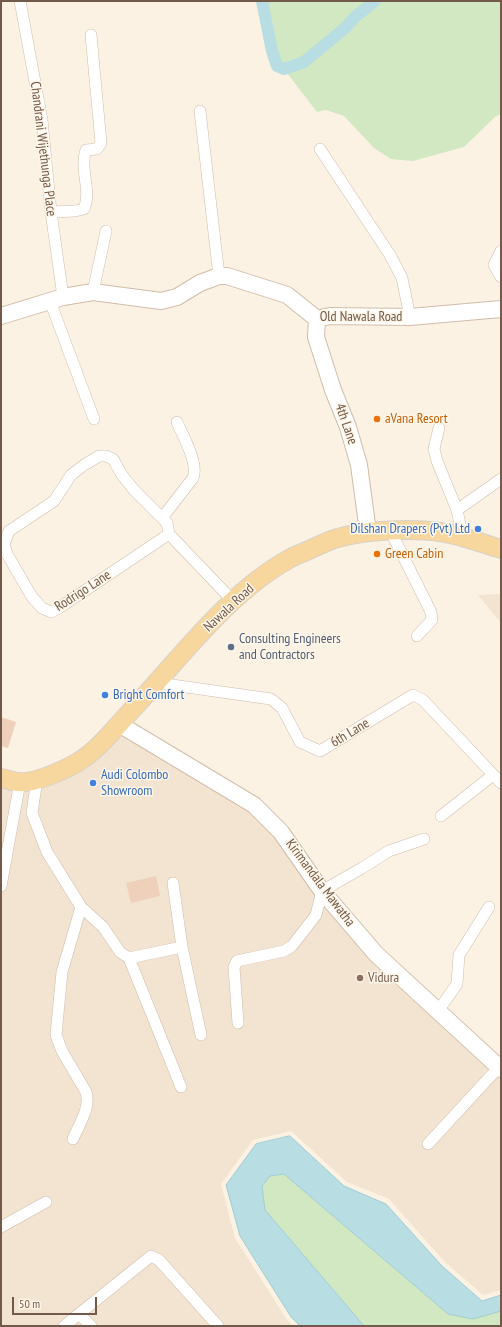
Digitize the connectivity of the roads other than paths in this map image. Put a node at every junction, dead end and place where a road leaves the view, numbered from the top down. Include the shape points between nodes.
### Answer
1 (20, 1) edge
2 (91, 36) dead end
3 (200, 111) dead end
4 (320, 149) dead end
5 (51, 212) junction
6 (106, 230) dead end
7 (501, 251) edge
8 (219, 276) junction
9 (501, 277) edge
10 (93, 292) junction
11 (57, 299) junction
12 (501, 309) edge
13 (1, 316) edge
14 (410, 317) junction
15 (317, 319) junction
16 (94, 419) dead end
17 (177, 422) dead end
18 (439, 428) dead end
19 (501, 479) edge
20 (457, 510) junction
21 (162, 518) junction
22 (368, 532) junction
23 (391, 532) junction
24 (169, 534) junction
25 (463, 538) junction
26 (3, 543) edge
27 (501, 549) edge
28 (233, 601) junction
29 (417, 636) dead end
30 (158, 683) junction
31 (119, 724) junction
32 (493, 775) junction
33 (1, 778) edge
34 (28, 781) junction
35 (501, 783) edge
36 (441, 816) dead end
37 (424, 839) dead end
38 (173, 883) dead end
39 (1, 886) edge
40 (322, 891) junction
41 (81, 907) junction
42 (489, 907) dead end
43 (182, 947) junction
44 (129, 958) junction
45 (438, 1011) junction
46 (238, 1023) dead end
47 (201, 1036) dead end
48 (500, 1068) edge
49 (181, 1087) dead end
50 (73, 1139) dead end
51 (428, 1144) dead end
52 (46, 1202) dead end
53 (1, 1226) edge
54 (79, 1314) junction
55 (64, 1326) edge
56 (91, 1326) edge
57 (218, 1326) edge

1 - 5 street, Chandrani Wijethunga Place via 42,120
2 - 5 street via 101,143 97,148 86,150 84,158 87,193 84,209
3 - 8 street
4 - 14 street via 396,266 402,278
5 - 11 street, Chandrani Wijethunga Place
6 - 10 street
7 - 9 street via 494,265
8 - 10 street via 200,283 177,298 161,301
8 - 15 street, Old Nawala Road via 227,276 287,295
10 - 11 street
11 - 13 street
11 - 16 street, Chandrani Wijethunga Place
12 - 14 street, Old Nawala Road
14 - 15 street, Old Nawala Road via 330,316
15 - 22 street, 4th Lane via 316,337 359,465
17 - 21 street via 194,463 195,473
18 - 20 street via 434,449
19 - 20 street
20 - 25 street
21 - 24 street, Rodrigo Lane via 167,523
21 - 26 street, Rodrigo Lane via 134,490 113,459 99,456 71,475 54,501 9,531
22 - 23 main road, Nawala Road
22 - 28 main road, Nawala Road via 337,538 291,558
23 - 25 main road, Nawala Road via 441,532
23 - 29 street via 431,612 432,620
24 - 26 street, Rodrigo Lane via 51,612 42,608 32,597
24 - 28 street, Rodrigo Lane
25 - 27 main road, Nawala Road
28 - 30 main road, Nawala Road via 200,634
30 - 31 main road, Nawala Road
30 - 32 street, 6th Lane via 271,699 282,708 300,742 320,751 413,695 423,700
31 - 34 main road, Nawala Road via 79,762 59,772
31 - 40 street, Kirimandala Mawatha via 254,805 281,832
32 - 35 street, 6th Lane
32 - 36 street
33 - 34 main road, Nawala Road
34 - 39 street
34 - 41 street via 32,813 47,852
37 - 40 street via 389,851
38 - 43 street
40 - 45 street, Kirimandala Mawatha via 376,954
40 - 46 street via 316,915 292,946 284,951 237,961 234,967
41 - 44 street via 103,927 120,952
41 - 50 street via 62,972 56,1035 88,1098 86,1111
42 - 45 street via 459,956 457,984
43 - 44 street
43 - 47 street
44 - 49 street
45 - 48 street, Kirimandala Mawatha
48 - 51 street
52 - 53 street
54 - 55 street
54 - 56 street
54 - 57 street via 151,1256 159,1260

